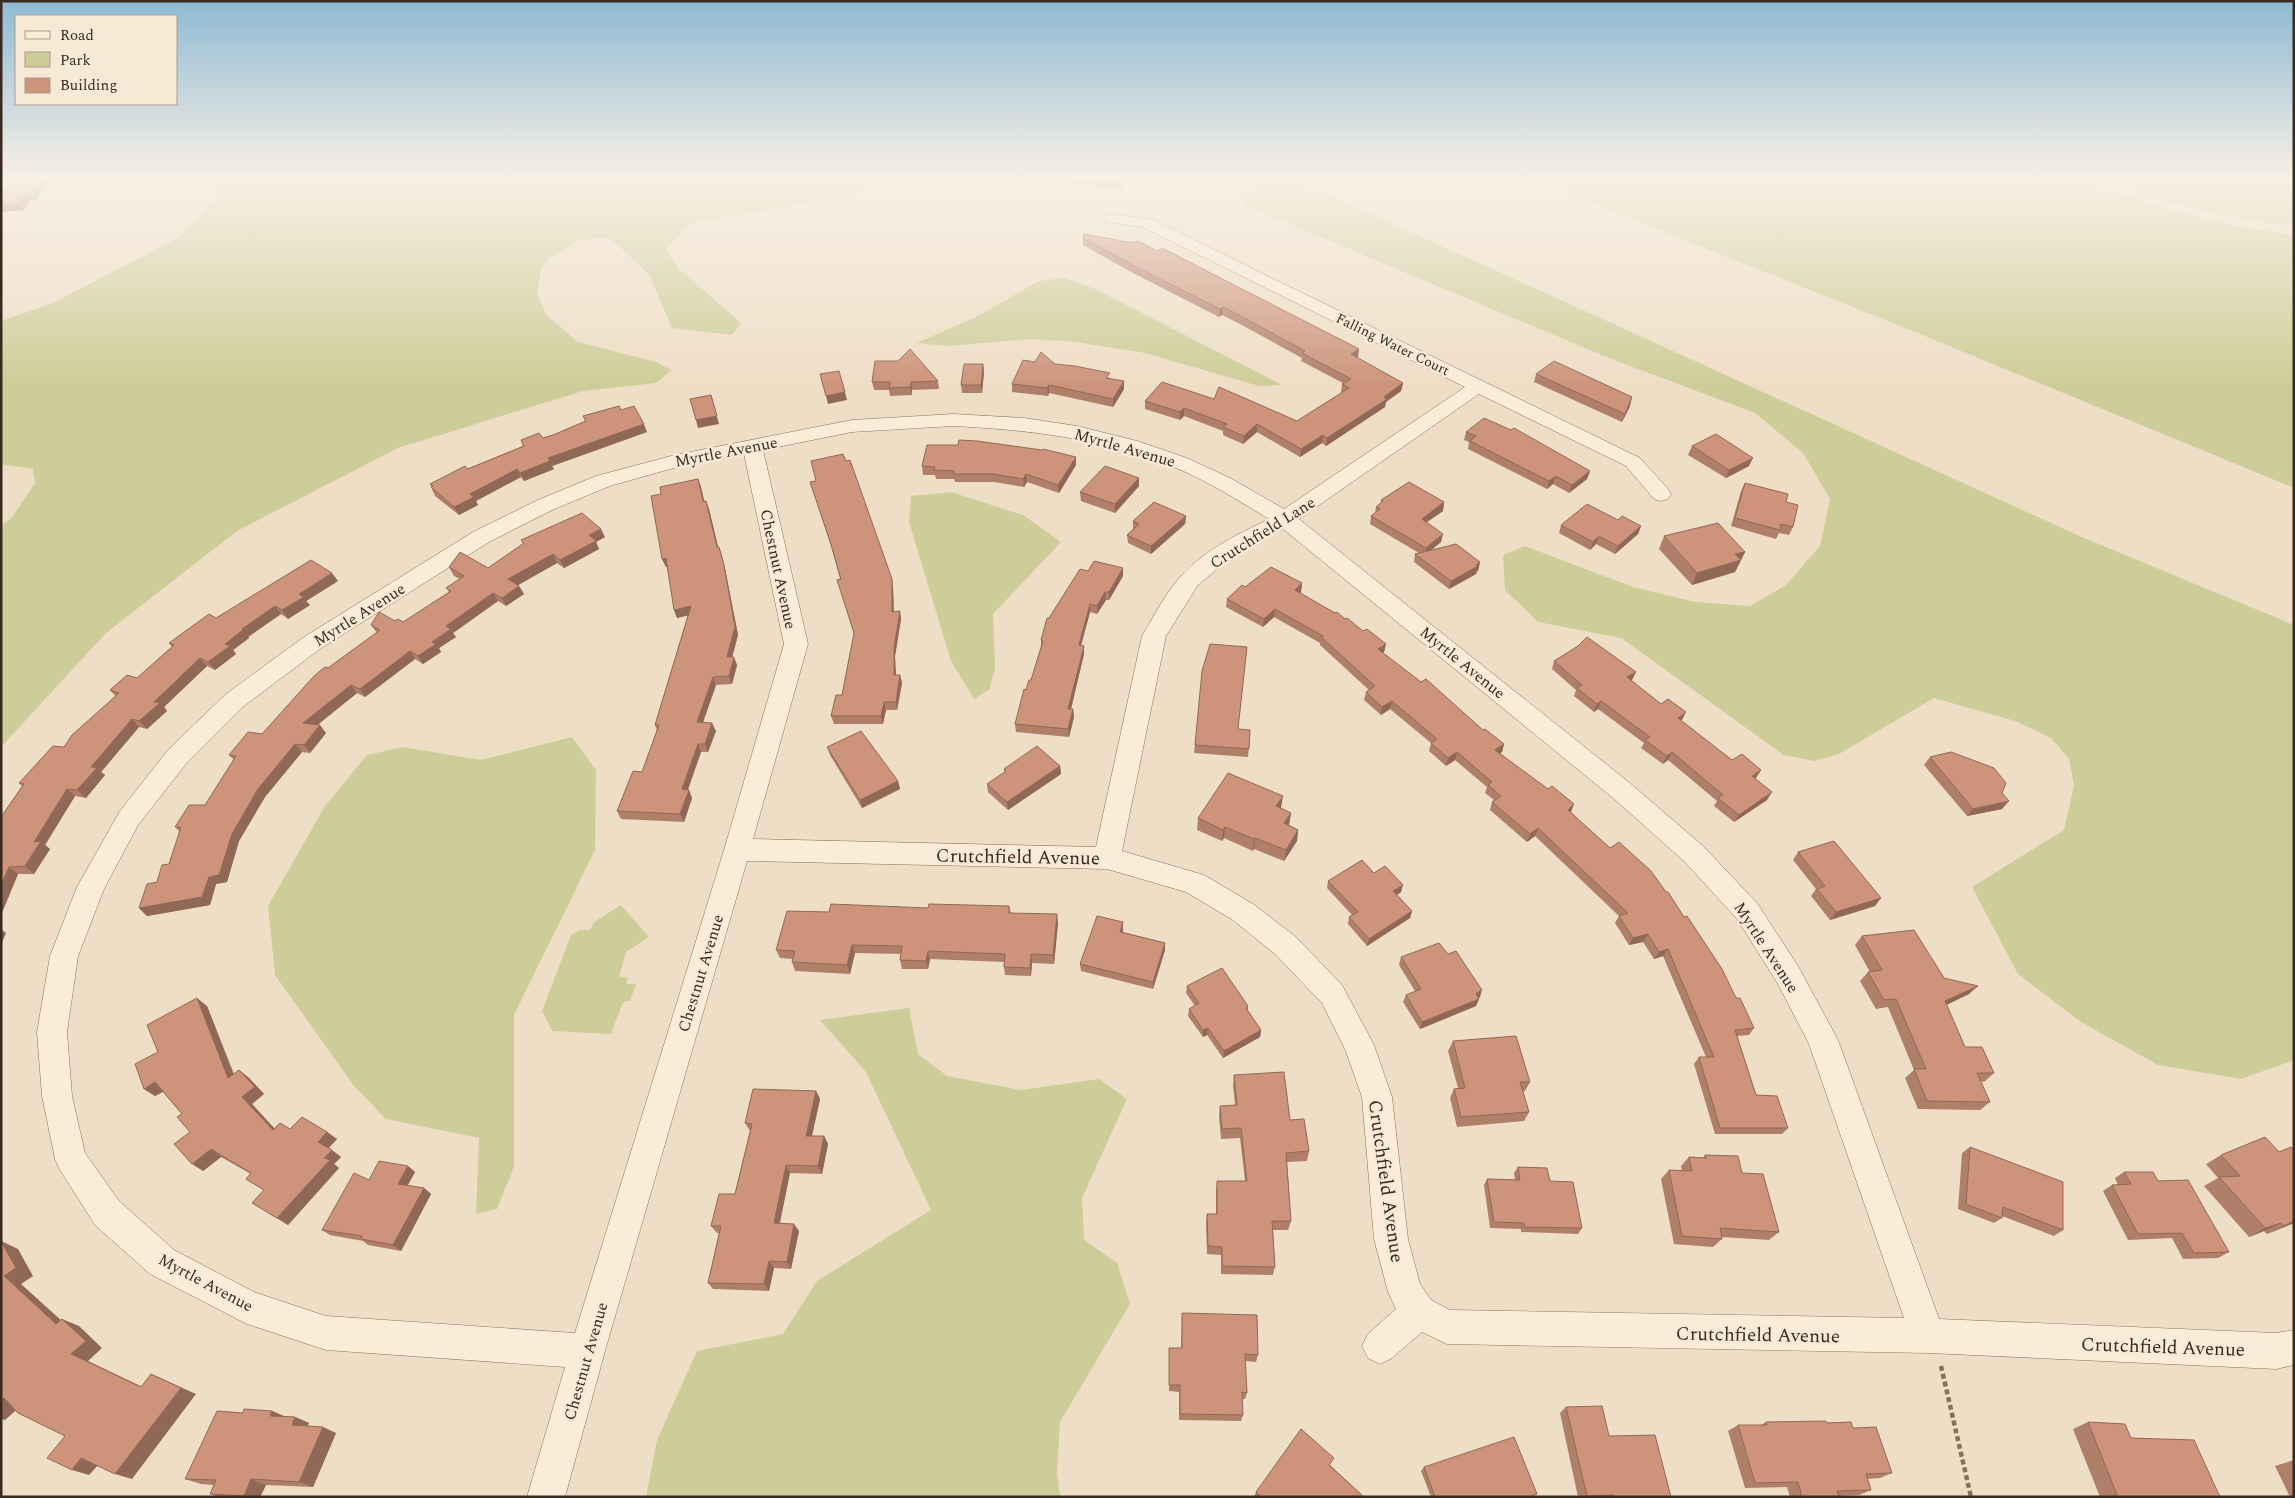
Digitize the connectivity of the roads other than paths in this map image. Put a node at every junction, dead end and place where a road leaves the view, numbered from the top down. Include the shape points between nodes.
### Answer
1 (1196, 247) edge
2 (1478, 386) junction
3 (752, 446) junction
4 (1661, 494) dead end
5 (1285, 519) junction
6 (737, 850) junction
7 (1107, 858) junction
8 (1419, 1312) junction
9 (1928, 1336) junction
10 (1380, 1346) dead end
11 (2294, 1346) edge
12 (587, 1351) junction
13 (546, 1497) edge

1 - 2 street, Falling Water Court
2 - 4 street, Falling Water Court via 1633,462
2 - 5 street, Crutchfield Lane
3 - 5 street, Myrtle Avenue via 852,426 895,422 954,420 1024,424 1077,432 1180,462
3 - 6 street, Chestnut Avenue via 796,644
3 - 12 street, Myrtle Avenue via 675,461 603,481 545,505 481,537 312,643 235,700 178,757 129,818 91,887 64,956 52,1032 56,1096 71,1159 107,1213 162,1262 247,1307 326,1333
5 - 7 street, Crutchfield Lane via 1226,550 1190,580 1154,636
5 - 9 street, Myrtle Avenue via 1622,791 1694,854 1747,911 1788,975 1823,1040
6 - 7 street, Crutchfield Avenue
6 - 12 street, Chestnut Avenue
7 - 8 street, Crutchfield Avenue via 1194,883 1243,912 1286,946 1332,994 1359,1046 1377,1097 1391,1239 1406,1292
8 - 9 street, Crutchfield Avenue via 1447,1327 1484,1329
8 - 10 street
9 - 11 street, Crutchfield Avenue via 2276,1350
12 - 13 street, Chestnut Avenue

